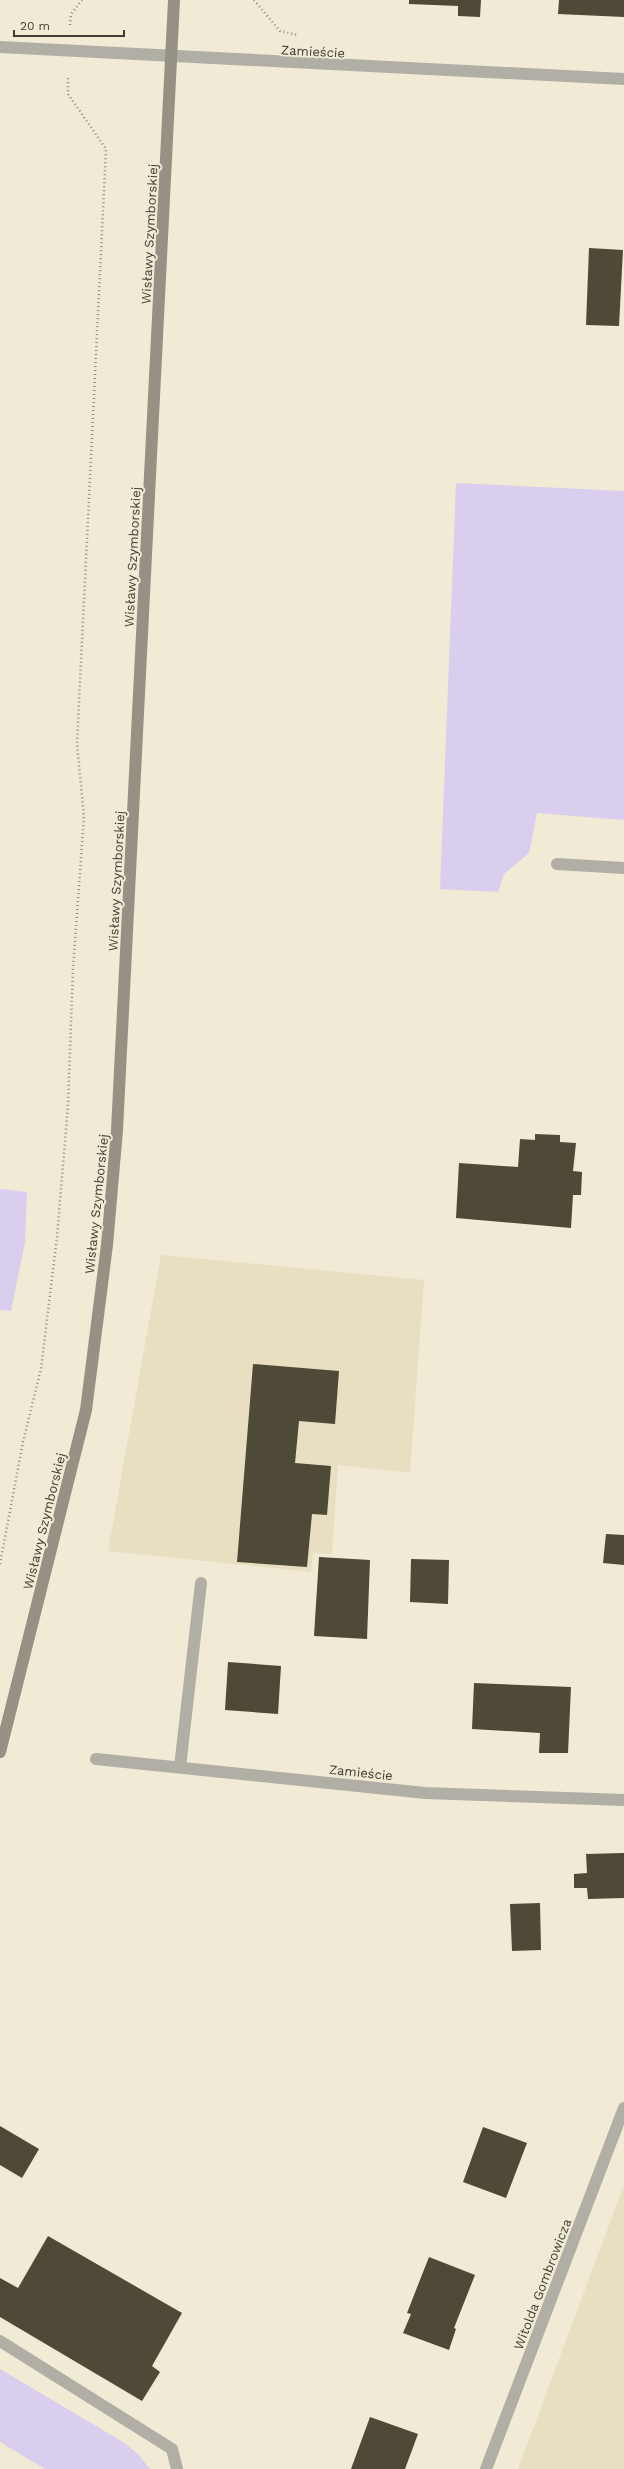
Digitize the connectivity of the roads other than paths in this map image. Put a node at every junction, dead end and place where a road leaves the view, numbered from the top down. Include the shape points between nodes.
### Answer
1 (174, 0) edge
2 (0, 48) edge
3 (172, 56) junction
4 (624, 79) edge
5 (557, 864) dead end
6 (624, 868) edge
7 (201, 1583) dead end
8 (0, 1752) edge
9 (96, 1758) dead end
10 (180, 1767) junction
11 (624, 1800) edge
12 (624, 2108) edge
13 (0, 2341) edge
14 (177, 2469) edge
15 (486, 2469) edge

1 - 3 main road, Wisławy Szymborskiej
2 - 3 street, Zamieście
3 - 4 street, Zamieście
3 - 8 main road, Wisławy Szymborskiej via 117,1130 107,1245 86,1410
5 - 6 street
7 - 10 street
9 - 10 street, Zamieście
10 - 11 street, Zamieście via 425,1793
12 - 15 street, Witolda Gombrowicza
13 - 14 street via 172,2448

